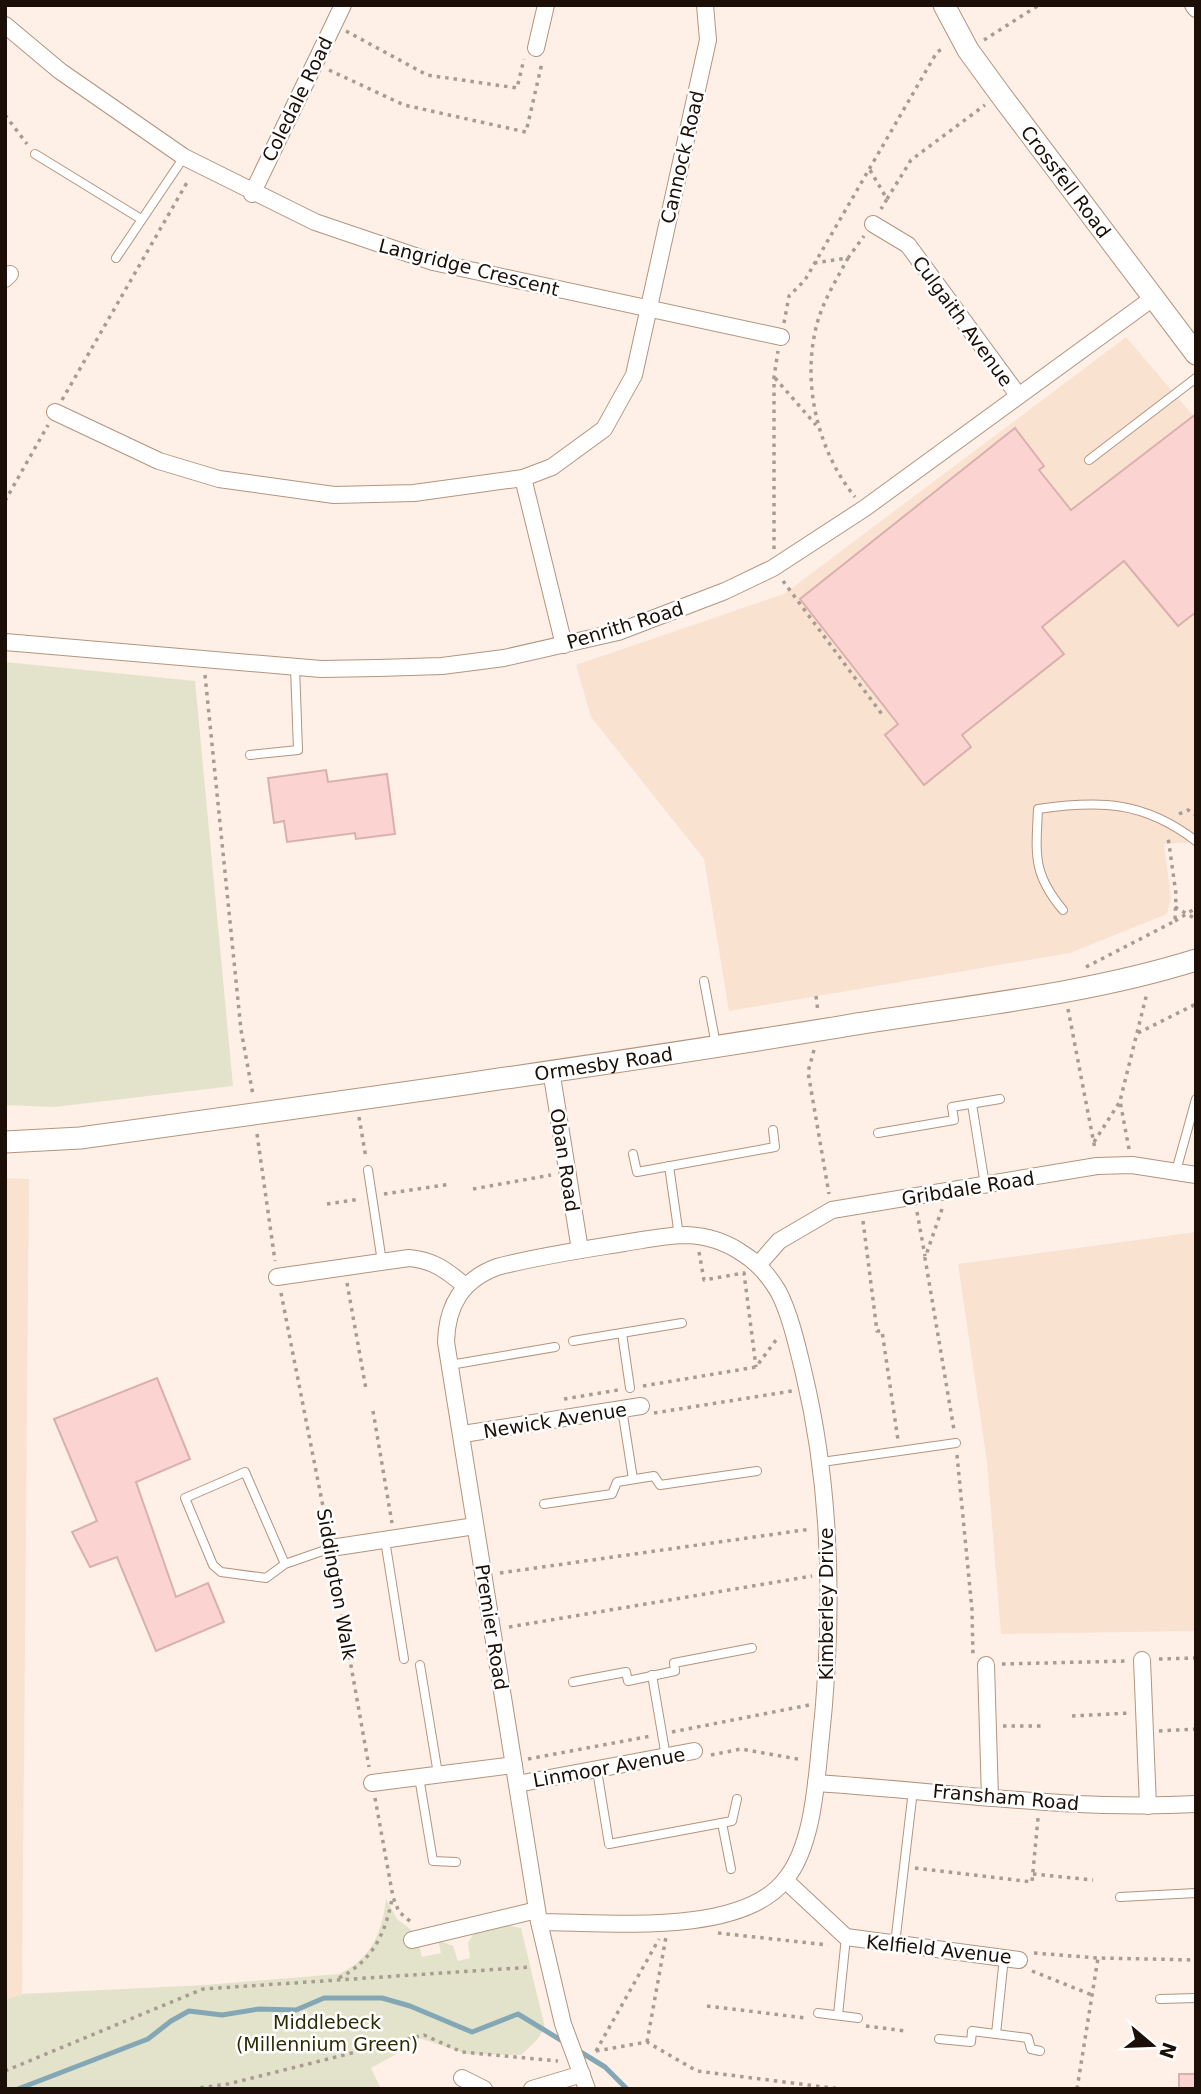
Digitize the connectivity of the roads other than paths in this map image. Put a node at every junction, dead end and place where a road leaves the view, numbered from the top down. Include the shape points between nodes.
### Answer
1 (343, 5) edge
2 (546, 5) edge
3 (705, 5) edge
4 (944, 5) edge
5 (5, 25) edge
6 (536, 48) road end
7 (35, 154) road end
8 (191, 161) junction
9 (253, 194) junction
10 (141, 219) junction
11 (873, 224) road end
12 (116, 258) dead end
13 (1153, 298) junction
14 (648, 308) junction
15 (780, 337) road end
16 (1196, 354) edge
17 (1196, 378) edge
18 (1018, 395) junction
19 (55, 412) road end
20 (1089, 460) dead end
21 (523, 478) junction
22 (5, 642) edge
23 (564, 645) junction
24 (295, 667) junction
25 (250, 755) dead end
26 (1196, 841) edge
27 (1063, 909) dead end
28 (1196, 960) edge
29 (704, 981) dead end
30 (717, 1048) junction
31 (551, 1070) junction
32 (1000, 1099) dead end
33 (1196, 1099) edge
34 (972, 1104) junction
35 (773, 1130) dead end
36 (877, 1133) dead end
37 (5, 1142) edge
38 (634, 1154) dead end
39 (669, 1166) junction
40 (368, 1170) road end
41 (1176, 1171) junction
42 (1196, 1175) edge
43 (985, 1185) junction
44 (688, 1236) junction
45 (580, 1250) junction
46 (382, 1262) junction
47 (758, 1265) junction
48 (277, 1277) road end
49 (464, 1285) junction
50 (682, 1324) dead end
51 (622, 1333) junction
52 (573, 1341) dead end
53 (555, 1347) dead end
54 (450, 1365) junction
55 (630, 1388) dead end
56 (641, 1406) road end
57 (621, 1409) junction
58 (463, 1434) junction
59 (956, 1443) dead end
60 (822, 1462) junction
61 (757, 1471) dead end
62 (633, 1479) junction
63 (544, 1504) dead end
64 (475, 1526) junction
65 (390, 1539) junction
66 (331, 1548) joint
67 (285, 1564) junction
68 (752, 1648) dead end
69 (404, 1659) dead end
70 (1142, 1660) road end
71 (420, 1665) dead end
72 (986, 1665) road end
73 (652, 1675) junction
74 (573, 1682) dead end
75 (694, 1751) road end
76 (666, 1757) junction
77 (514, 1765) junction
78 (597, 1770) junction
79 (438, 1774) junction
80 (419, 1777) junction
81 (372, 1783) road end
82 (816, 1783) junction
83 (517, 1784) junction
84 (913, 1789) junction
85 (990, 1798) junction
86 (737, 1799) dead end
87 (1196, 1804) edge
88 (1148, 1807) junction
89 (722, 1823) junction
90 (456, 1862) dead end
91 (731, 1868) dead end
92 (785, 1880) junction
93 (1196, 1893) edge
94 (1120, 1897) dead end
95 (538, 1916) junction
96 (412, 1940) dead end
97 (846, 1942) junction
98 (895, 1944) junction
99 (1012, 1958) joint
100 (1196, 1998) edge
101 (1160, 1999) dead end
102 (818, 2013) road end
103 (838, 2015) junction
104 (858, 2018) road end
105 (996, 2034) junction
106 (939, 2039) dead end
107 (1040, 2051) dead end
108 (582, 2075) edge
109 (462, 2078) dead end
110 (482, 2088) edge
111 (532, 2089) edge

1 - 9 street, Coledale Road
2 - 6 street
3 - 14 street, Cannock Road via 708,40
4 - 13 street, Crossfell Road via 964,44
5 - 8 street, Langridge Crescent via 60,71
7 - 10 lane
8 - 9 street, Langridge Crescent
8 - 10 lane
9 - 14 street, Langridge Crescent via 315,222 421,258
10 - 12 lane
11 - 18 street, Culgaith Avenue via 908,246
13 - 16 street, Crossfell Road
13 - 18 street, Penrith Road
14 - 15 street, Langridge Crescent
14 - 21 street, Cannock Road via 634,375 604,429 552,467
17 - 20 lane
18 - 23 street, Penrith Road via 773,568 677,611
19 - 21 street, Cannock Road via 159,461 219,479 272,488 334,495 414,493
21 - 23 street
22 - 24 street, Penrith Road
23 - 24 street, Penrith Road via 442,666
24 - 25 lane via 298,750
26 - 27 lane via 1165,820 1139,810 1087,802 1038,809 1037,867
28 - 30 street, Ormesby Road via 1064,990
29 - 30 lane
30 - 31 street, Ormesby Road
31 - 37 street, Ormesby Road via 80,1138
31 - 45 street, Oban Road
32 - 34 lane
33 - 41 lane
34 - 36 lane via 952,1107 954,1120
34 - 43 lane
35 - 39 lane via 775,1147
38 - 39 lane via 637,1172
39 - 44 lane
40 - 46 lane
41 - 42 street, Gribdale Road
41 - 43 street, Gribdale Road via 1097,1166
43 - 47 street, Gribdale Road via 832,1210 779,1241
44 - 45 street, Kimberley Drive
44 - 47 street, Kimberley Drive via 734,1248
45 - 49 street via 497,1267
46 - 48 street
46 - 49 street via 426,1259
47 - 60 street, Kimberley Drive via 784,1303
49 - 54 street, Premier Road via 447,1323
50 - 51 lane
51 - 52 lane
51 - 55 lane
53 - 54 lane
54 - 58 street, Premier Road
56 - 57 street, Newick Avenue
57 - 58 street, Newick Avenue
57 - 62 lane
58 - 64 street, Premier Road
59 - 60 lane
60 - 82 street, Kimberley Drive via 830,1631
61 - 62 lane via 660,1485 654,1476
62 - 63 lane via 617,1482 612,1494
64 - 65 street
64 - 77 street, Premier Road
65 - 66 street
65 - 69 lane
66 - 67 lane
67 - 67 lane via 267,1578 221,1572 213,1565 185,1498 245,1472
68 - 73 lane via 674,1663 675,1671
70 - 88 street
71 - 79 lane
72 - 85 street
73 - 74 lane via 628,1681 626,1672
73 - 76 lane
75 - 76 street, Linmoor Avenue
76 - 78 street, Linmoor Avenue
77 - 79 street
77 - 83 street, Premier Road
78 - 83 street, Linmoor Avenue
78 - 89 lane via 609,1844
79 - 80 street
80 - 81 street
80 - 90 lane via 433,1861
82 - 84 street, Fransham Road
82 - 92 street, Kimberley Drive via 810,1820
83 - 95 street, Premier Road
84 - 85 street, Fransham Road
84 - 98 lane
85 - 88 street, Fransham Road
86 - 89 lane via 732,1821
87 - 88 street, Fransham Road
89 - 91 lane
92 - 95 street via 740,1910 706,1919 668,1922
92 - 97 street, Kelfield Avenue
93 - 94 lane
95 - 96 street
95 - 108 street, Premier Road via 563,2024
97 - 98 street, Kelfield Avenue
97 - 103 lane
98 - 99 street, Kelfield Avenue
99 - 105 lane
100 - 101 lane
102 - 103 lane
103 - 104 lane
105 - 106 lane via 972,2031 971,2042
105 - 107 lane via 1028,2038 1031,2049
108 - 111 street
109 - 110 street

